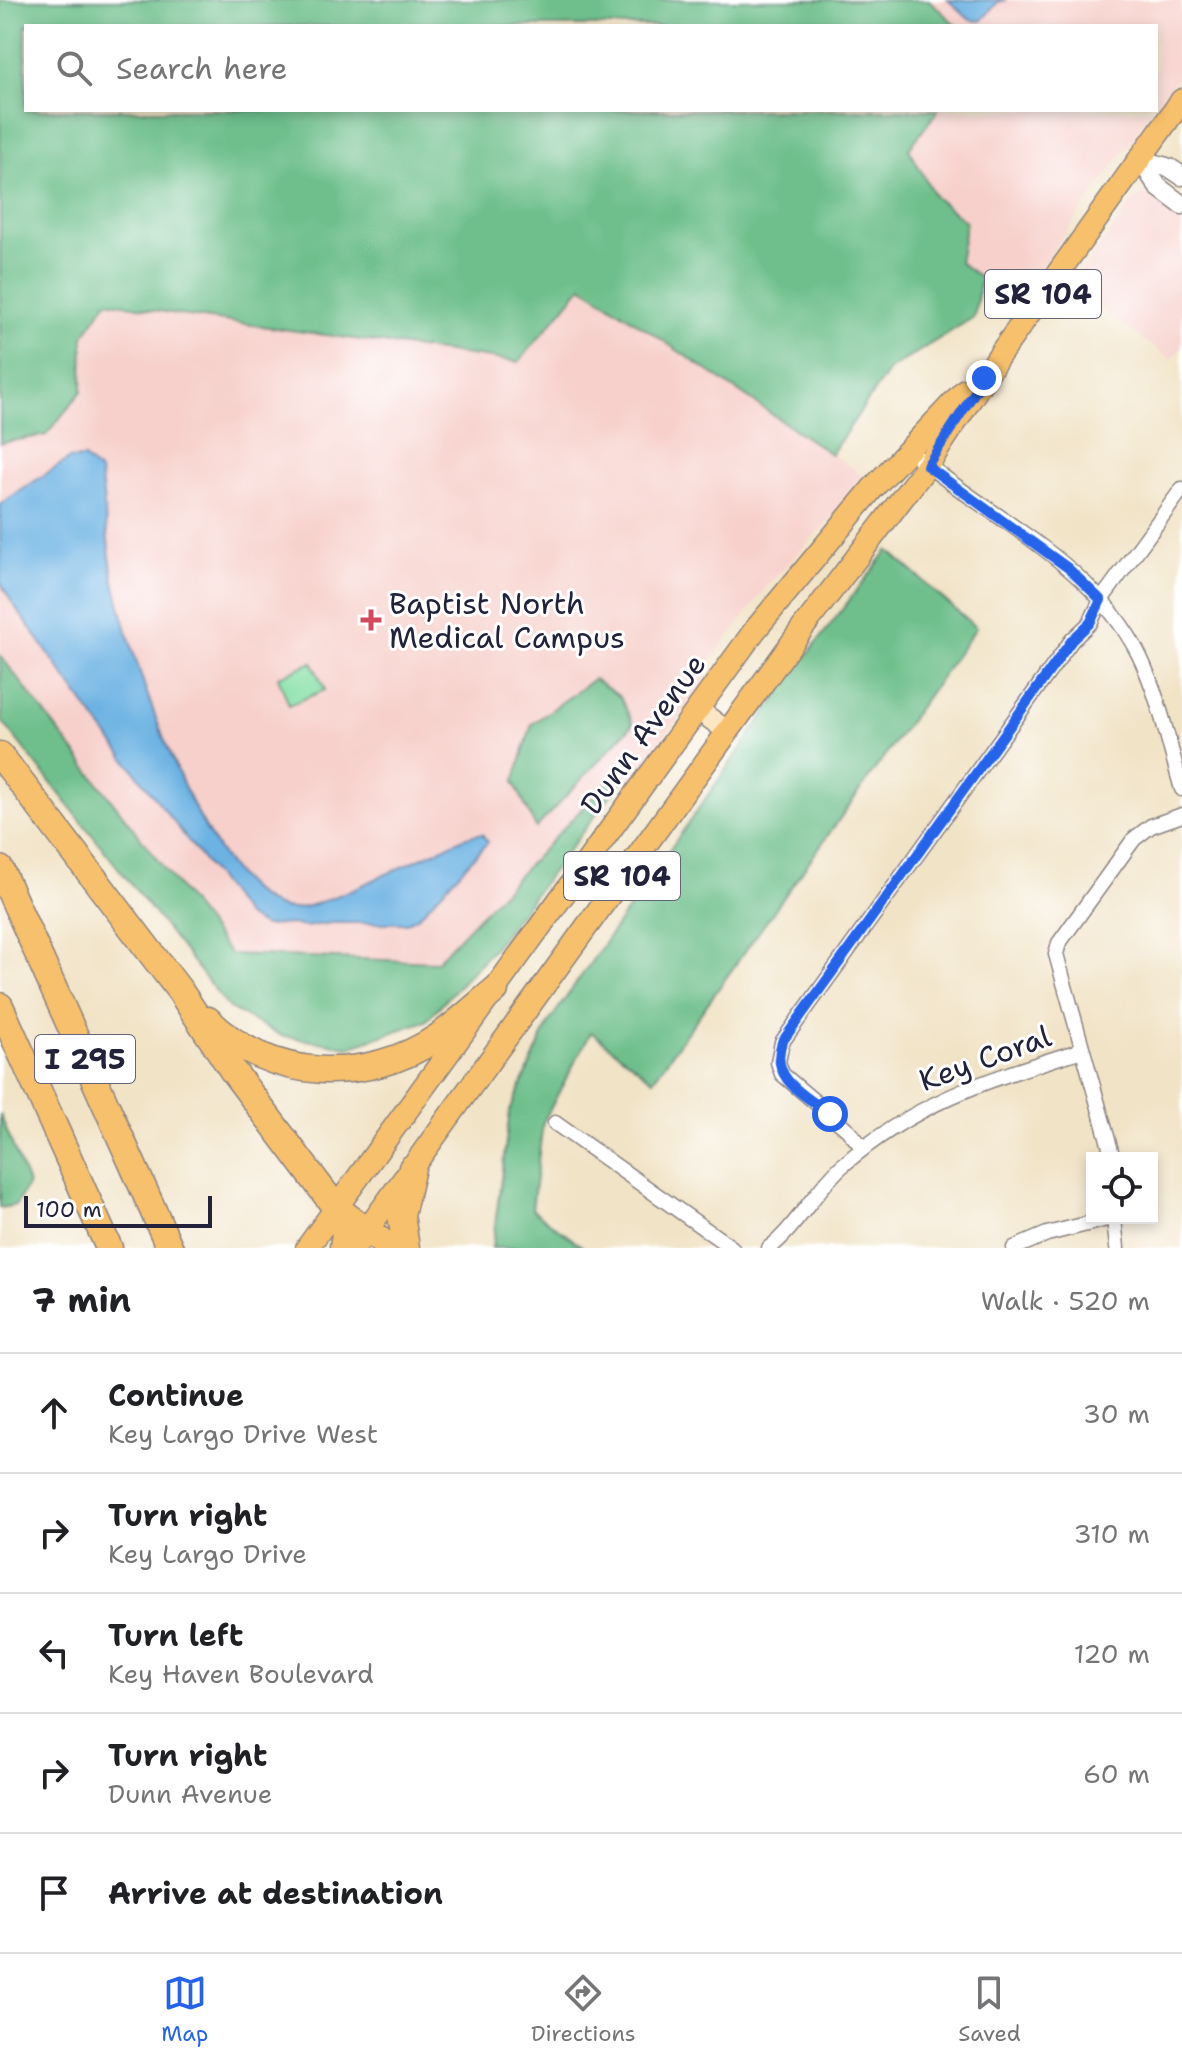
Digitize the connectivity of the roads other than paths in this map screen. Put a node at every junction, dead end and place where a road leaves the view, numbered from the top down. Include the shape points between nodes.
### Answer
1 (1182, 100) edge
2 (1140, 159) junction
3 (1182, 176) edge
4 (1182, 205) edge
5 (1000, 354) junction
6 (908, 449) junction
7 (927, 466) junction
8 (1182, 489) edge
9 (1101, 600) junction
10 (697, 709) junction
11 (727, 731) junction
12 (0, 755) edge
13 (1182, 789) edge
14 (1182, 815) edge
15 (0, 869) edge
16 (495, 990) junction
17 (180, 991) junction
18 (0, 1006) edge
19 (1082, 1050) junction
20 (555, 1123) dead end
21 (863, 1148) junction
22 (1111, 1152) edge
23 (412, 1168) junction
24 (336, 1208) junction
25 (1088, 1224) edge
26 (1113, 1224) edge
27 (361, 1239) edge
28 (109, 1248) edge
29 (170, 1248) edge
30 (307, 1248) edge
31 (343, 1248) edge
32 (391, 1248) edge
33 (406, 1248) edge
34 (732, 1248) edge
35 (769, 1248) edge
36 (1014, 1248) edge
37 (1117, 1248) edge

1 - 2 main road, Dunn Avenue / SR 104
2 - 3 street
2 - 4 street via 1158,187
2 - 5 main road, Dunn Avenue / SR 104
5 - 6 main road, Dunn Avenue / SR 104
5 - 7 main road, Dunn Avenue / SR 104
6 - 7 street
6 - 10 main road, Dunn Avenue / SR 104 via 809,563
7 - 9 street via 1068,568
7 - 11 main road, Dunn Avenue / SR 104
8 - 9 street
9 - 13 street via 1139,655
9 - 21 street via 1090,623 1072,640 782,1042 778,1062 792,1086
10 - 11 main road
10 - 16 main road, Dunn Avenue / SR 104
11 - 23 main road, Dunn Avenue / SR 104
12 - 17 highway
14 - 19 street, Key Coral via 1151,826 1134,839 1059,943 1056,966
15 - 29 highway, I 295
16 - 17 highway via 413,1051 386,1063 340,1071 294,1066 252,1053 218,1030
16 - 24 main road, Dunn Avenue / SR 104
17 - 24 highway
18 - 28 highway, I 295
19 - 21 street, Key Coral via 957,1091 915,1111
19 - 22 street
20 - 34 street
21 - 35 street, Key Coral via 816,1192
23 - 27 main road, Dunn Avenue / SR 104
23 - 33 highway via 401,1215
24 - 27 highway
24 - 30 main road, Dunn Avenue / SR 104
24 - 31 highway via 345,1233
25 - 36 street
26 - 37 street
27 - 32 highway

